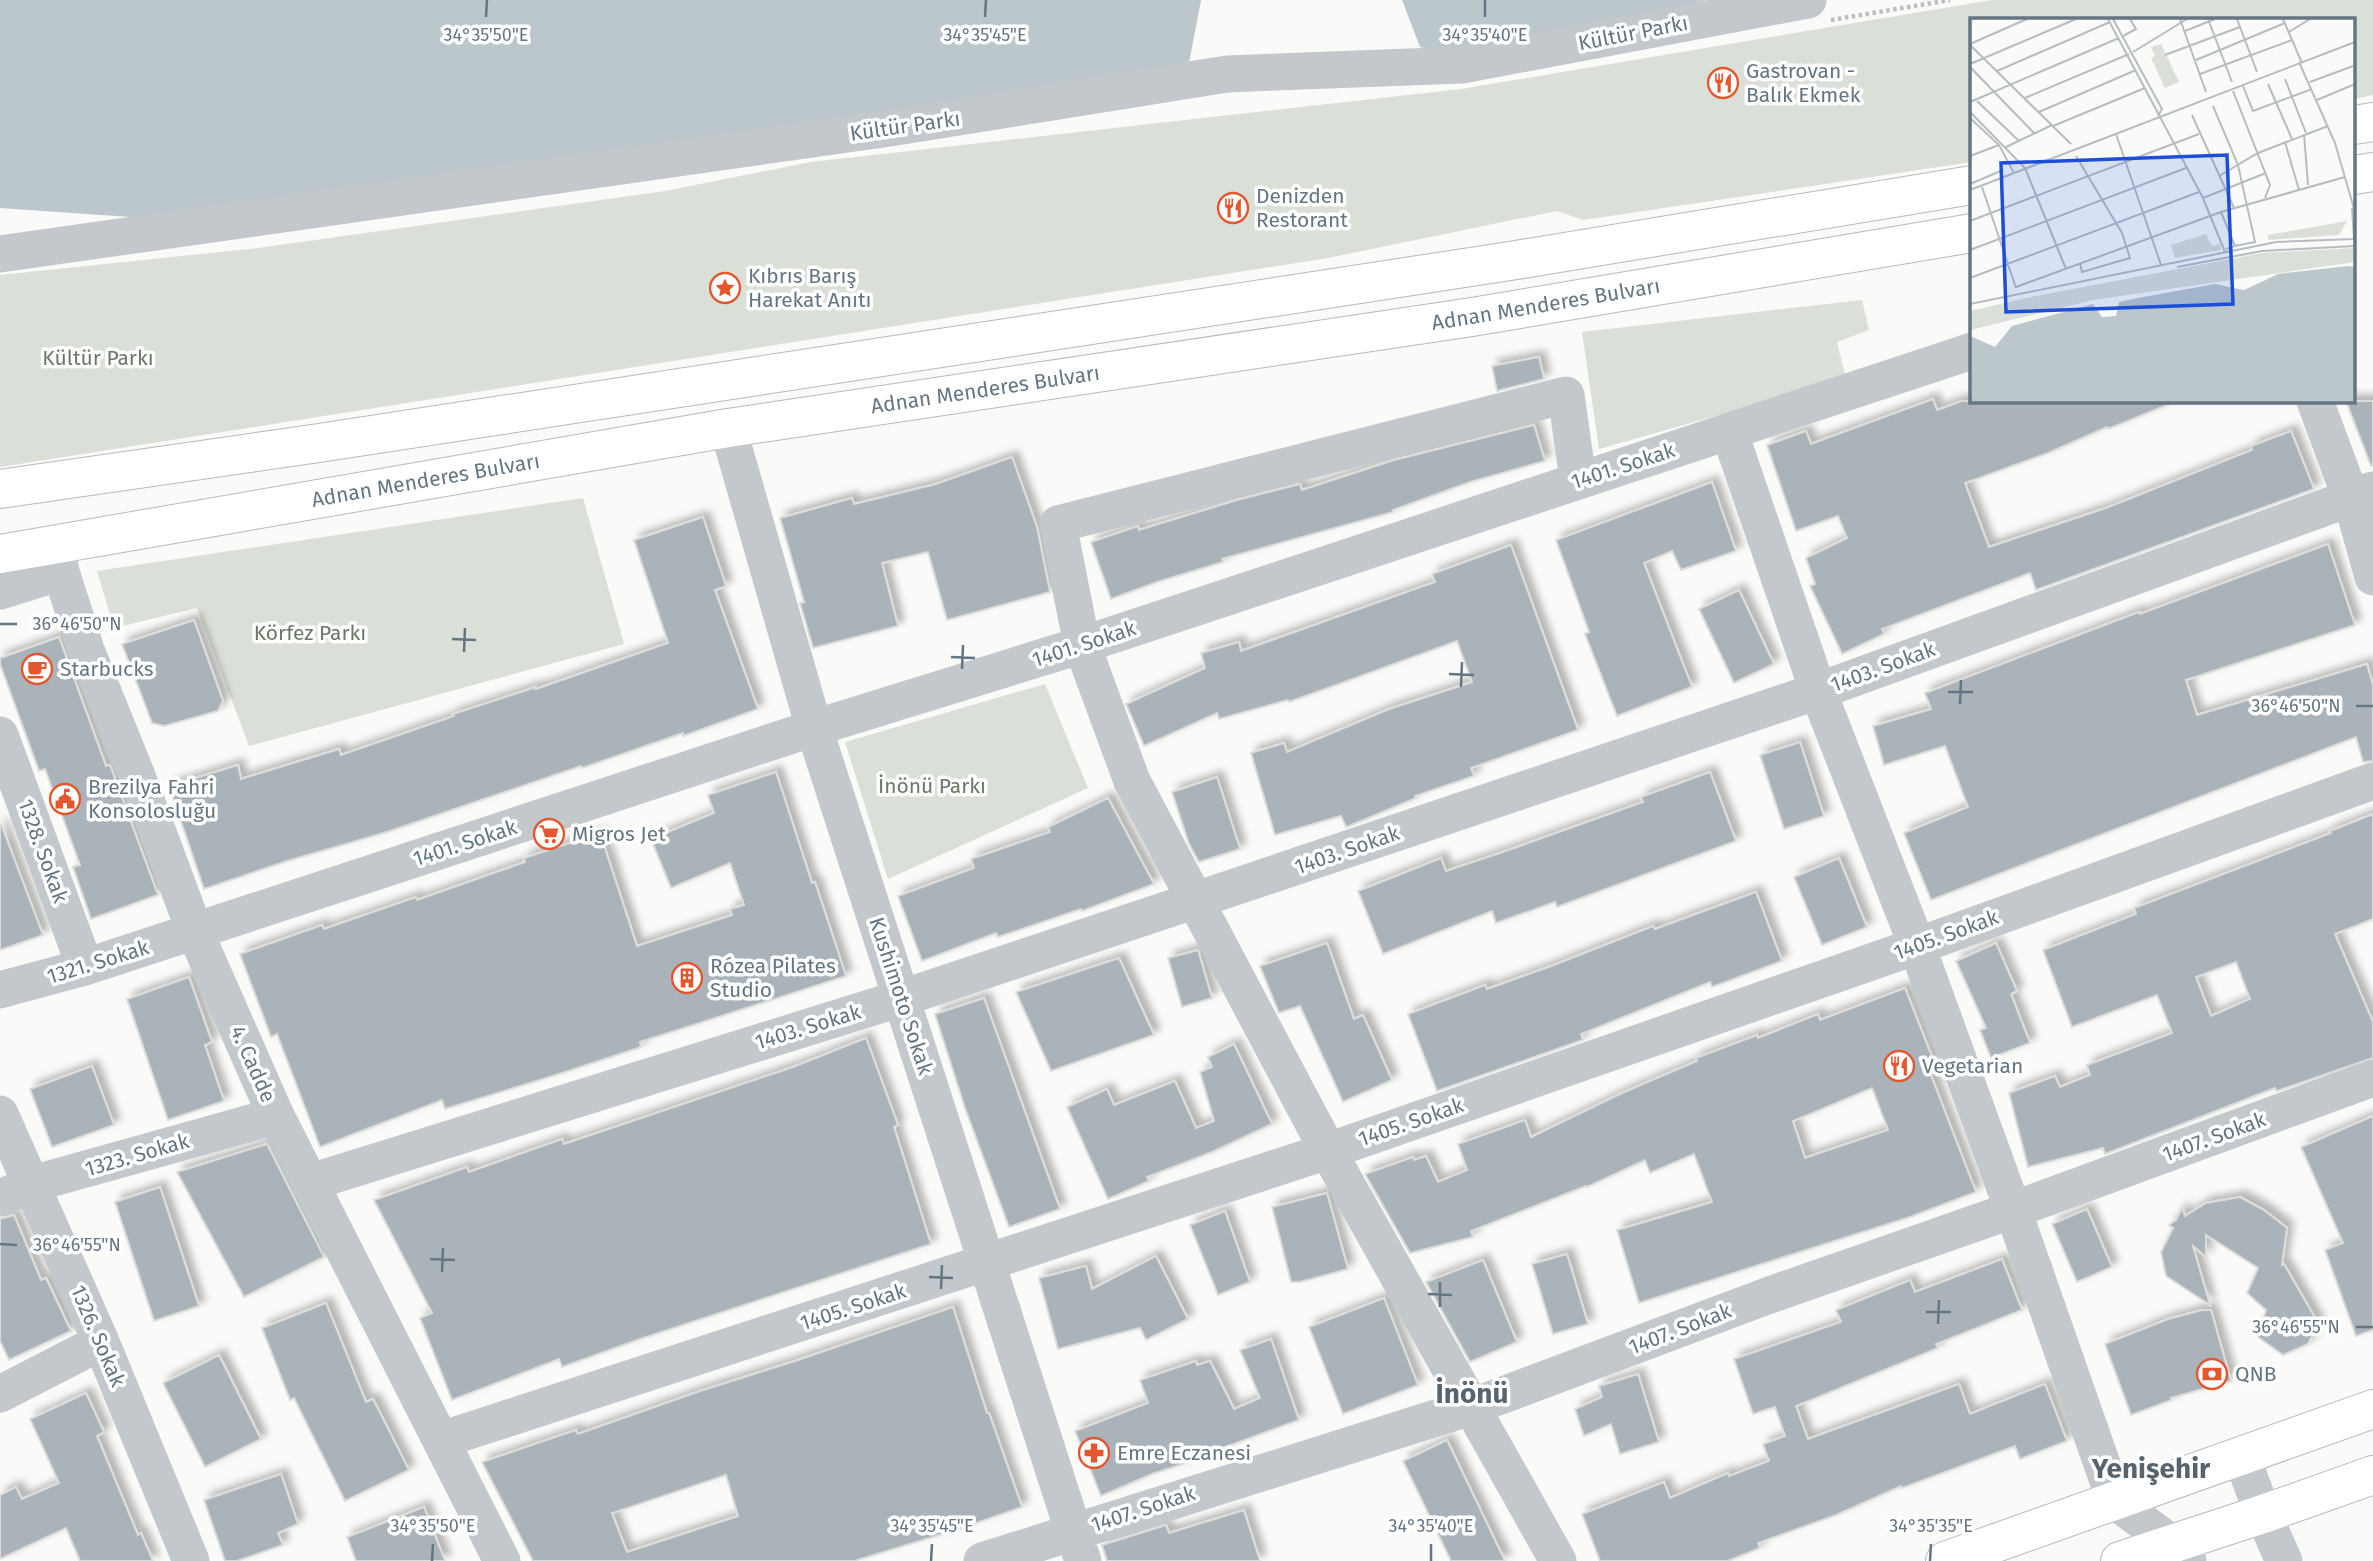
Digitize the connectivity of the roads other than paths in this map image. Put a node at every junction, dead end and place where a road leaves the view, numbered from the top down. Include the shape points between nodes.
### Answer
1 (1808, 0) edge
2 (1970, 185) edge
3 (1970, 233) edge
4 (0, 254) edge
5 (1970, 352) edge
6 (2316, 402) edge
7 (728, 428) junction
8 (1729, 431) junction
9 (1578, 480) junction
10 (0, 489) edge
11 (2362, 494) edge
12 (0, 554) edge
13 (58, 559) junction
14 (2373, 578) edge
15 (0, 591) edge
16 (1082, 645) junction
17 (1818, 691) junction
18 (814, 728) junction
19 (0, 735) edge
20 (2373, 781) edge
21 (1196, 900) junction
22 (195, 932) junction
23 (1917, 946) junction
24 (85, 967) junction
25 (0, 990) edge
26 (902, 998) junction
27 (2373, 1078) edge
28 (0, 1114) edge
29 (276, 1116) junction
30 (1328, 1151) junction
31 (311, 1182) junction
32 (16, 1191) edge
33 (2013, 1210) junction
34 (987, 1264) junction
35 (101, 1342) junction
36 (0, 1394) edge
37 (1471, 1407) junction
38 (2373, 1409) edge
39 (441, 1440) junction
40 (2241, 1455) junction
41 (2373, 1475) edge
42 (2115, 1501) junction
43 (2263, 1514) junction
44 (1079, 1546) edge
45 (2180, 1552) edge
46 (191, 1561) edge
47 (502, 1561) edge
48 (982, 1561) edge
49 (1558, 1561) edge
50 (1945, 1561) edge
51 (2120, 1561) edge
52 (2284, 1561) edge

1 - 4 street, Kültür Parkı via 1462,65 1227,74 890,128
2 - 10 main road via 1510,261
3 - 7 main road, Adnan Menderes Bulvarı via 1472,317
5 - 8 street, 1401. Sokak
6 - 11 street
7 - 13 main road, Adnan Menderes Bulvarı
7 - 18 street, Kushimoto Sokak
8 - 9 street, 1401. Sokak
8 - 17 street
9 - 16 street, 1401. Sokak
9 - 16 street via 1566,395 1058,524
11 - 14 street
11 - 17 street, 1403. Sokak
12 - 13 main road, Adnan Menderes Bulvarı
13 - 15 street
13 - 22 street, 4. Cadde via 86,650
16 - 18 street, 1401. Sokak
16 - 21 street via 1132,781
17 - 21 street, 1403. Sokak
17 - 23 street
18 - 22 street, 1401. Sokak
18 - 26 street, Kushimoto Sokak
19 - 24 street, 1328. Sokak
20 - 23 street, 1405. Sokak
21 - 26 street, 1403. Sokak
21 - 30 street
22 - 24 street, 1321. Sokak
22 - 29 street, 4. Cadde
23 - 30 street, 1405. Sokak
23 - 33 street
24 - 25 street, 1321. Sokak
26 - 31 street, 1403. Sokak
26 - 34 street, Kushimoto Sokak
27 - 33 street, 1407. Sokak
28 - 32 street, 1326. Sokak
29 - 31 street, 4. Cadde
29 - 32 street, 1323. Sokak
30 - 34 street, 1405. Sokak
30 - 37 street
31 - 39 street, 4. Cadde
32 - 35 street, 1326. Sokak
33 - 37 street, 1407. Sokak
33 - 42 street
34 - 39 street, 1405. Sokak
34 - 44 street, Kushimoto Sokak
35 - 36 street
35 - 46 street, 1326. Sokak
37 - 44 street, 1407. Sokak
37 - 49 street
38 - 40 main road
39 - 47 street, 4. Cadde
40 - 42 main road
40 - 43 street
41 - 43 main road
42 - 45 street
42 - 50 main road
43 - 45 main road
43 - 52 street
44 - 48 street, 1407. Sokak
45 - 51 main road

